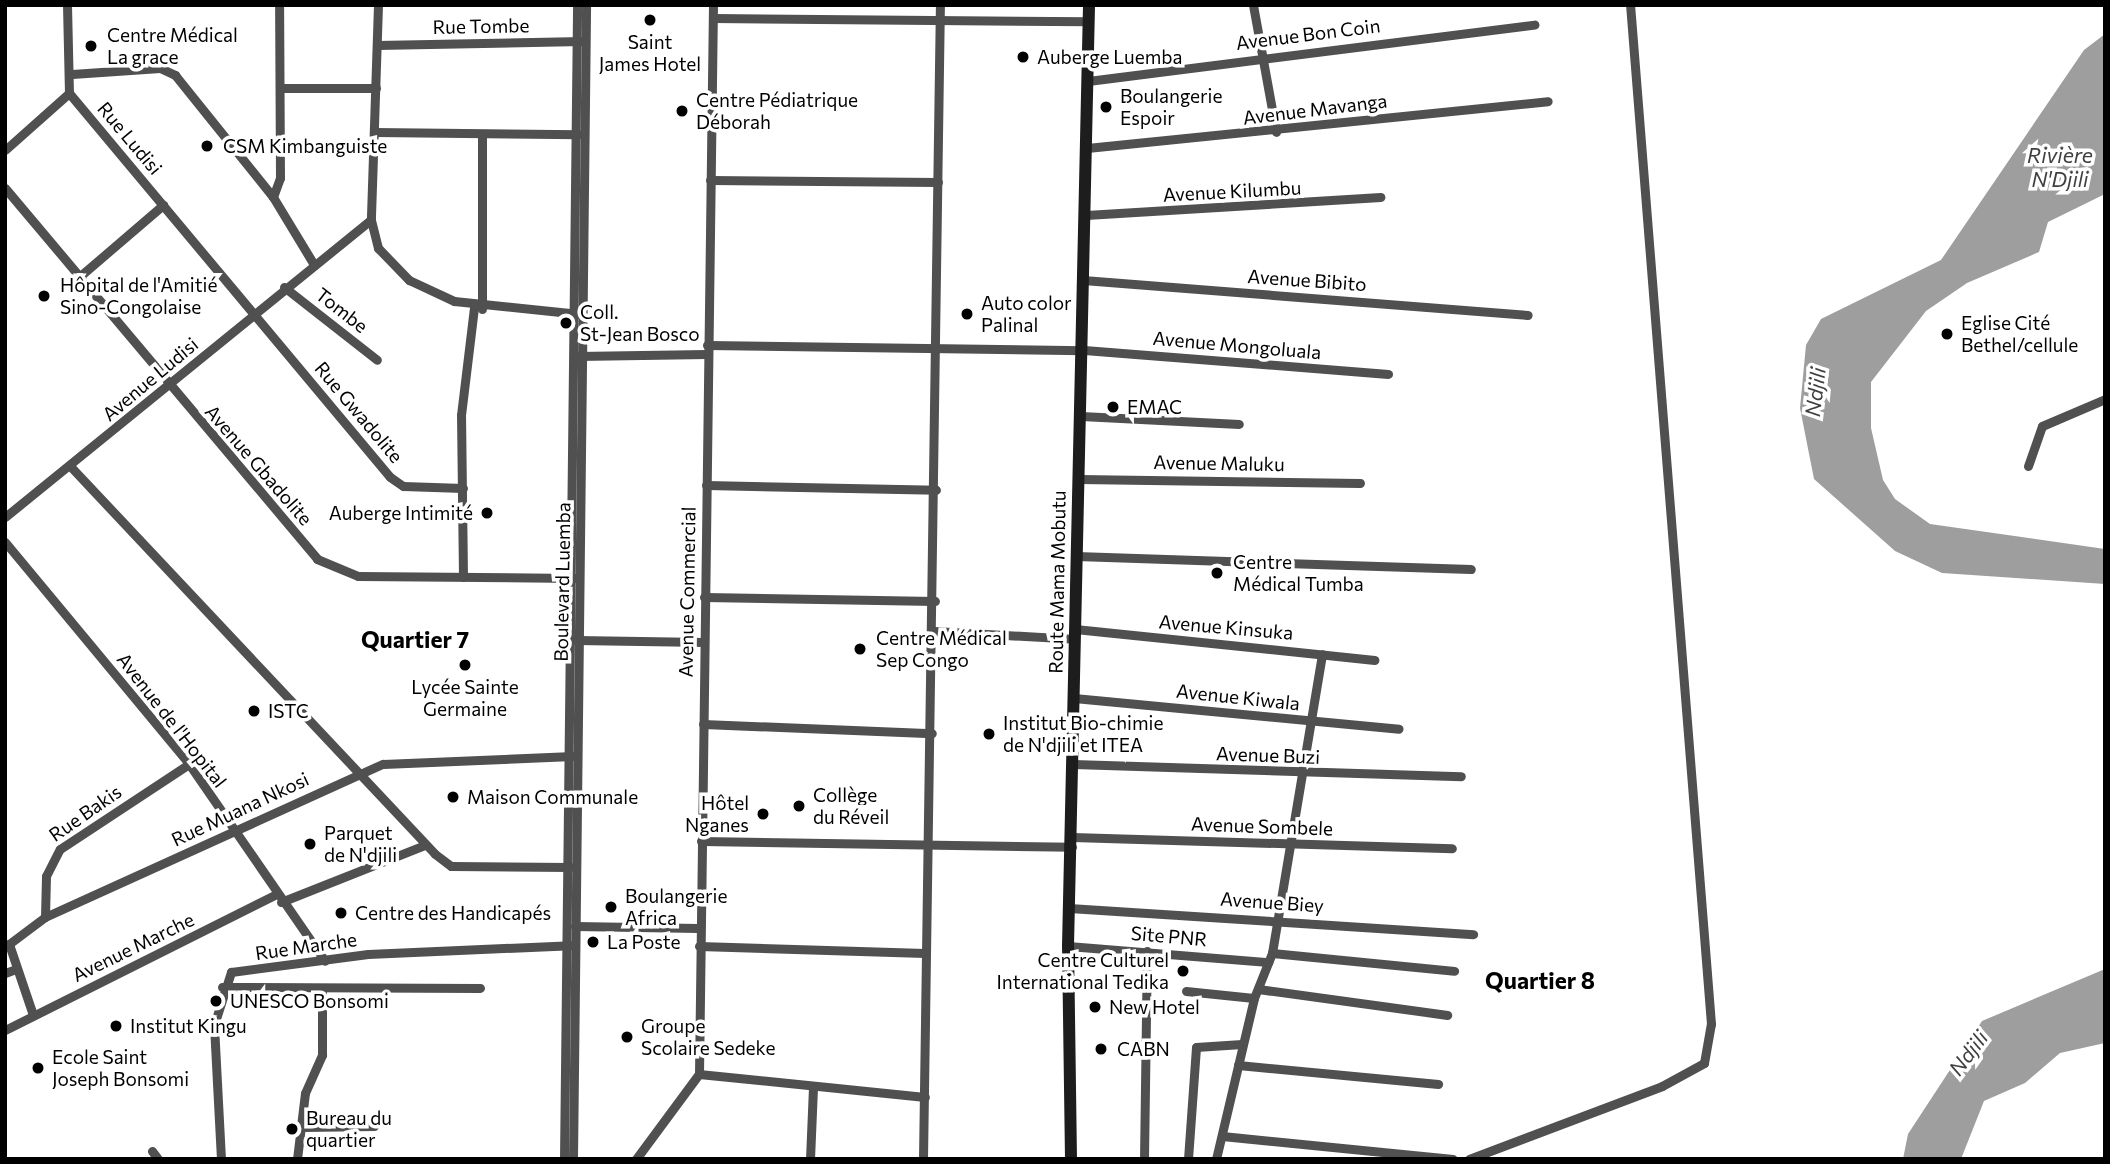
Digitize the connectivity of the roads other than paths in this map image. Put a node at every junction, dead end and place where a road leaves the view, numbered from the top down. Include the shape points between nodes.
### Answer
1 (66, 5) edge
2 (279, 5) edge
3 (378, 5) edge
4 (577, 5) edge
5 (586, 5) edge
6 (713, 5) edge
7 (940, 5) edge
8 (1254, 5) edge
9 (1630, 5) edge
10 (1092, 6) edge
11 (713, 18) junction
12 (939, 20) junction
13 (1089, 21) junction
14 (1534, 24) dead end
15 (581, 41) junction
16 (377, 45) junction
17 (1262, 56) junction
18 (72, 74) junction
19 (1088, 81) junction
20 (281, 88) junction
21 (376, 88) junction
22 (69, 93) junction
23 (1548, 101) dead end
24 (374, 132) junction
25 (1276, 132) junction
26 (579, 134) junction
27 (482, 135) junction
28 (1087, 148) junction
29 (5, 150) edge
30 (710, 180) junction
31 (938, 182) junction
32 (5, 188) edge
33 (273, 197) junction
34 (1380, 197) dead end
35 (163, 205) junction
36 (1086, 215) junction
37 (372, 220) junction
38 (313, 263) junction
39 (79, 278) junction
40 (1083, 280) junction
41 (285, 287) junction
42 (478, 308) junction
43 (253, 312) junction
44 (577, 314) junction
45 (1528, 315) dead end
46 (933, 348) junction
47 (707, 349) junction
48 (1084, 350) junction
49 (577, 356) junction
50 (377, 360) dead end
51 (1388, 374) dead end
52 (169, 388) junction
53 (2105, 399) edge
54 (1081, 416) junction
55 (1239, 424) dead end
56 (2028, 466) dead end
57 (71, 467) junction
58 (1079, 479) junction
59 (1360, 483) dead end
60 (706, 485) junction
61 (463, 488) junction
62 (936, 490) junction
63 (5, 517) edge
64 (5, 542) edge
65 (1076, 556) junction
66 (1471, 569) dead end
67 (463, 577) junction
68 (575, 578) junction
69 (704, 597) junction
70 (935, 601) junction
71 (934, 631) junction
72 (1075, 634) junction
73 (574, 640) junction
74 (704, 642) junction
75 (1322, 654) junction
76 (1374, 660) dead end
77 (1074, 698) junction
78 (1314, 723) junction
79 (703, 724) junction
80 (1399, 729) dead end
81 (932, 733) junction
82 (573, 756) junction
83 (189, 764) junction
84 (1073, 764) junction
85 (357, 773) junction
86 (1306, 775) junction
87 (1461, 776) dead end
88 (236, 833) junction
89 (701, 842) junction
90 (1072, 842) junction
91 (927, 843) junction
92 (425, 845) junction
93 (1293, 846) junction
94 (1452, 848) dead end
95 (570, 867) junction
96 (278, 898) junction
97 (1069, 908) junction
98 (45, 917) junction
99 (1276, 919) junction
100 (575, 926) junction
101 (698, 928) junction
102 (1473, 934) dead end
103 (570, 945) junction
104 (699, 946) junction
105 (1068, 946) junction
106 (1147, 951) junction
107 (925, 953) junction
108 (1270, 958) junction
109 (325, 961) junction
110 (16, 969) junction
111 (1454, 971) dead end
112 (5, 973) edge
113 (222, 987) junction
114 (322, 988) junction
115 (481, 988) dead end
116 (1186, 991) dead end
117 (1256, 993) junction
118 (1447, 1015) dead end
119 (33, 1016) junction
120 (5, 1030) edge
121 (1242, 1044) junction
122 (1238, 1065) junction
123 (699, 1074) junction
124 (1438, 1084) dead end
125 (813, 1087) junction
126 (925, 1097) junction
127 (374, 1126) dead end
128 (304, 1127) junction
129 (1222, 1136) junction
130 (221, 1159) edge
131 (297, 1159) edge
132 (564, 1159) edge
133 (573, 1159) edge
134 (636, 1159) edge
135 (810, 1159) edge
136 (923, 1159) edge
137 (1071, 1159) edge
138 (1144, 1159) edge
139 (1188, 1159) edge
140 (1216, 1159) edge
141 (1453, 1159) edge
142 (1469, 1159) edge

1 - 18 street
2 - 20 street
3 - 16 street
4 - 15 street, Boulevard Luemba
5 - 15 street, Boulevard Luemba
6 - 11 street, Avenue Commercial
7 - 12 street
8 - 17 street
9 - 142 street via 1711,1024 1704,1063 1662,1086
10 - 13 street, Route Mama Mobutu
11 - 12 street
11 - 30 street, Avenue Commercial
12 - 13 street
12 - 31 street
13 - 19 street, Route Mama Mobutu
14 - 17 street, Avenue Bon Coin
15 - 16 street, Rue Tombe
15 - 26 street, Boulevard Luemba
16 - 21 street
17 - 19 street, Avenue Bon Coin
17 - 25 street
18 - 22 street
18 - 33 street via 168,70
19 - 28 street, Route Mama Mobutu
20 - 21 street
20 - 33 street via 280,178
21 - 24 street
22 - 29 street
22 - 35 street, Rue Ludisi
23 - 25 street, Avenue Mavanga
24 - 27 street
24 - 37 street
25 - 28 street, Avenue Mavanga
26 - 27 street
26 - 44 street, Boulevard Luemba
27 - 42 street
28 - 36 street, Route Mama Mobutu
30 - 31 street
30 - 47 street, Avenue Commercial
31 - 46 street
32 - 39 street, Avenue Gbadolite
33 - 38 street
34 - 36 street, Avenue Kilumbu
35 - 39 street
35 - 43 street, Rue Ludisi
36 - 40 street, Route Mama Mobutu
37 - 38 street, Avenue Ludisi
37 - 42 street via 378,248 409,280
38 - 41 street, Avenue Ludisi
39 - 52 street, Avenue Gbadolite
40 - 45 street, Avenue Bibito
40 - 48 street, Route Mama Mobutu
41 - 43 street, Avenue Ludisi
41 - 50 street, Tombe
42 - 44 street
42 - 61 street via 461,415
43 - 52 street, Avenue Ludisi
43 - 61 street, Rue Gwadolite via 396,483
44 - 49 street, Boulevard Luemba
46 - 47 street, Avenue Mongoluala
46 - 48 street, Avenue Mongoluala
46 - 62 street
47 - 49 street, Avenue Mongoluala
47 - 60 street, Avenue Commercial
48 - 51 street, Avenue Mongoluala
48 - 54 street, Route Mama Mobutu
49 - 68 street, Boulevard Luemba
52 - 57 street, Avenue Ludisi
52 - 67 street, Avenue Gbadolite via 329,567 358,576
53 - 56 street via 2042,426
54 - 55 street
54 - 58 street, Route Mama Mobutu
57 - 63 street, Avenue Ludisi
57 - 85 street
58 - 59 street, Avenue Maluku
58 - 65 street, Route Mama Mobutu
60 - 62 street
60 - 69 street, Avenue Commercial
61 - 67 street
62 - 70 street
64 - 83 street, Avenue de l'Hopital
65 - 66 street
65 - 72 street, Route Mama Mobutu
67 - 68 street, Avenue Gbadolite
68 - 73 street, Boulevard Luemba
69 - 70 street
69 - 74 street, Avenue Commercial
70 - 71 street
71 - 72 street, Avenue Kinsuka
71 - 81 street
72 - 75 street, Avenue Kinsuka
72 - 77 street, Route Mama Mobutu
73 - 74 street
73 - 82 street, Boulevard Luemba
74 - 79 street, Avenue Commercial
75 - 76 street, Avenue Kinsuka
75 - 78 street
77 - 78 street, Avenue Kiwala
77 - 84 street, Route Mama Mobutu
78 - 80 street, Avenue Kiwala
78 - 86 street
79 - 81 street
79 - 89 street, Avenue Commercial
81 - 91 street
82 - 85 street, Rue Muana Nkosi via 407,758
82 - 95 street, Boulevard Luemba
83 - 88 street, Avenue de l'Hopital
83 - 98 street, Rue Bakis via 60,849 46,876
84 - 86 street, Avenue Buzi
84 - 90 street, Route Mama Mobutu
85 - 88 street, Rue Muana Nkosi
85 - 92 street
86 - 87 street, Avenue Buzi
86 - 93 street
88 - 96 street, Avenue de l'Hopital
88 - 98 street, Rue Muana Nkosi
89 - 91 street, Avenue Sombele
89 - 101 street, Avenue Commercial
90 - 91 street, Avenue Sombele
90 - 93 street, Avenue Sombele
90 - 97 street, Route Mama Mobutu
91 - 107 street
92 - 95 street via 451,866
92 - 96 street, Avenue Marche
93 - 94 street, Avenue Sombele
93 - 99 street
95 - 100 street, Boulevard Luemba
95 - 103 street, Boulevard Luemba
96 - 109 street, Avenue de l'Hopital
96 - 119 street, Avenue Marche
97 - 99 street, Avenue Biey
97 - 105 street, Route Mama Mobutu
98 - 110 street, Rue Muana Nkosi via 14,935 9,953
99 - 102 street, Avenue Biey
99 - 108 street
100 - 101 street
100 - 103 street, Boulevard Luemba
101 - 104 street, Avenue Commercial
103 - 109 street, Rue Marche
103 - 132 street, Boulevard Luemba
103 - 133 street, Boulevard Luemba
104 - 107 street
104 - 123 street, Avenue Commercial
105 - 106 street, Site PNR
105 - 137 street, Route Mama Mobutu
106 - 108 street, Site PNR
106 - 138 street
107 - 126 street
108 - 111 street, Site PNR
108 - 117 street
109 - 113 street, Rue Marche via 232,972
110 - 112 street
110 - 119 street, Rue Muana Nkosi
113 - 114 street
113 - 130 street via 214,1025
114 - 115 street
114 - 128 street via 322,1055 308,1082
116 - 117 street
117 - 118 street
117 - 121 street
119 - 120 street, Avenue Marche
121 - 122 street
121 - 139 street via 1196,1047
122 - 124 street
122 - 129 street
123 - 125 street
123 - 134 street
125 - 126 street
125 - 135 street
126 - 136 street
127 - 128 street
128 - 131 street
129 - 140 street
129 - 141 street

